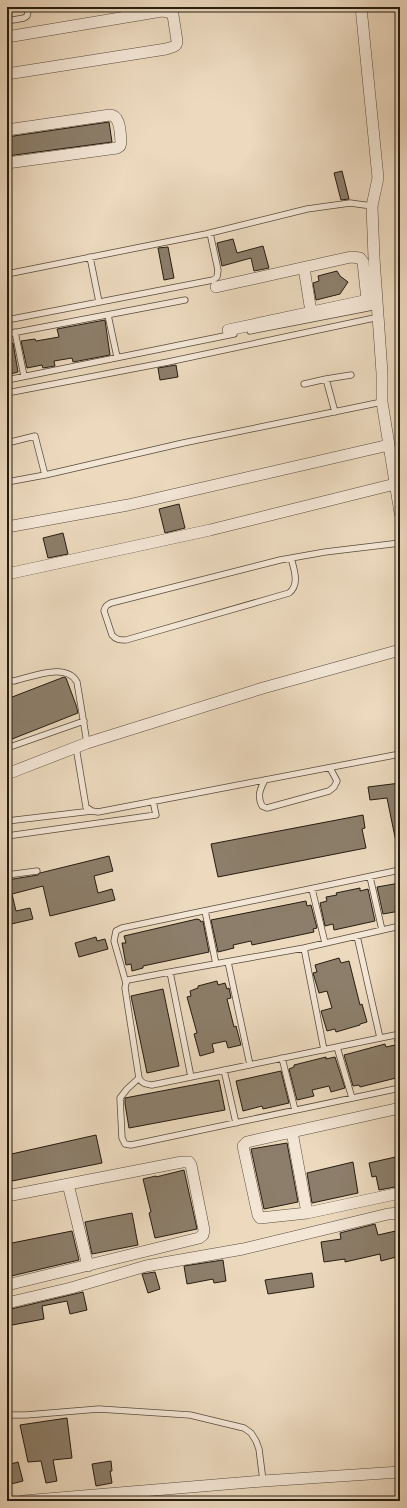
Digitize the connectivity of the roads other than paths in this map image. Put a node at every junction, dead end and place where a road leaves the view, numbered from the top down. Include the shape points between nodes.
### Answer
1 (29, 7) edge
2 (361, 7) edge
3 (7, 21) edge
4 (7, 37) edge
5 (7, 74) edge
6 (7, 130) edge
7 (7, 163) edge
8 (372, 206) junction
9 (210, 233) junction
10 (90, 257) junction
11 (304, 268) junction
12 (7, 274) edge
13 (216, 287) dead end
14 (186, 300) dead end
15 (99, 302) junction
16 (375, 305) junction
17 (311, 312) junction
18 (108, 315) junction
19 (7, 319) edge
20 (228, 330) dead end
21 (15, 332) junction
22 (7, 334) edge
23 (117, 357) junction
24 (350, 375) dead end
25 (24, 376) junction
26 (326, 379) junction
27 (7, 380) edge
28 (304, 384) dead end
29 (7, 393) edge
30 (382, 402) junction
31 (335, 412) junction
32 (7, 443) edge
33 (389, 445) junction
34 (44, 475) junction
35 (7, 482) edge
36 (395, 484) junction
37 (400, 513) edge
38 (7, 527) edge
39 (400, 543) edge
40 (291, 558) junction
41 (7, 574) edge
42 (400, 650) edge
43 (7, 680) edge
44 (84, 721) junction
45 (87, 743) junction
46 (76, 747) junction
47 (7, 748) edge
48 (400, 754) edge
49 (330, 768) junction
50 (7, 774) edge
51 (265, 780) junction
52 (153, 801) junction
53 (92, 811) junction
54 (7, 821) edge
55 (7, 836) edge
56 (400, 870) edge
57 (37, 871) dead end
58 (7, 875) edge
59 (370, 877) junction
60 (312, 889) junction
61 (205, 911) junction
62 (400, 926) edge
63 (382, 930) junction
64 (357, 936) junction
65 (325, 943) junction
66 (304, 948) junction
67 (228, 962) junction
68 (216, 964) junction
69 (170, 972) junction
70 (126, 983) junction
71 (398, 1034) edge
72 (380, 1038) junction
73 (337, 1047) junction
74 (400, 1047) edge
75 (324, 1050) junction
76 (282, 1058) junction
77 (250, 1065) junction
78 (224, 1070) junction
79 (191, 1077) junction
80 (139, 1078) junction
81 (400, 1088) edge
82 (352, 1098) junction
83 (400, 1108) edge
84 (295, 1110) junction
85 (236, 1123) junction
86 (292, 1132) junction
87 (68, 1184) junction
88 (400, 1194) edge
89 (7, 1196) edge
90 (400, 1213) edge
91 (307, 1214) junction
92 (88, 1266) junction
93 (7, 1285) edge
94 (7, 1303) edge
95 (7, 1415) edge
96 (400, 1472) edge
97 (263, 1481) junction
98 (23, 1501) edge

1 - 3 lane via 24,18
2 - 8 street via 378,178
4 - 5 street via 162,11 173,15 177,44 166,49
6 - 7 street via 114,115 118,118 121,142 117,148
8 - 9 lane via 343,203 307,209
8 - 16 street
9 - 10 lane
9 - 15 lane via 218,270 217,277 213,280
10 - 12 lane
10 - 15 lane
11 - 13 street
11 - 16 street via 360,258
11 - 17 street
14 - 18 lane
15 - 19 lane
16 - 17 street
16 - 23 lane
16 - 29 lane via 168,362
16 - 30 street
17 - 20 street
18 - 21 lane
18 - 23 lane
21 - 22 lane
21 - 25 lane
23 - 25 lane
24 - 26 lane
25 - 27 lane
26 - 28 lane
26 - 31 lane
30 - 31 lane
30 - 33 street
31 - 34 lane
32 - 34 lane via 35,436
33 - 36 street
33 - 38 street via 128,505
34 - 35 lane
36 - 37 street
36 - 41 street via 210,530
39 - 40 lane
40 - 40 lane via 295,584 289,593 126,640 119,640 112,635 104,611 107,604
42 - 45 street via 263,688
43 - 44 lane via 14,681 58,671 75,677
44 - 45 lane
44 - 47 lane
45 - 46 street
46 - 50 street
46 - 53 lane via 86,807
48 - 49 lane
49 - 51 lane
49 - 51 lane via 337,781 334,787 267,808 262,806 260,801 261,788
51 - 52 lane
52 - 53 lane
52 - 55 lane via 156,815
53 - 54 lane
56 - 59 lane
57 - 58 lane
59 - 60 lane
59 - 63 lane
60 - 61 lane
60 - 65 lane
61 - 68 lane
61 - 70 lane via 122,928 116,932 114,941
62 - 63 lane
63 - 64 lane
64 - 65 lane
64 - 72 lane
65 - 66 lane
66 - 67 lane
66 - 75 lane
67 - 68 lane
67 - 77 lane
68 - 69 lane
69 - 70 lane via 128,980
69 - 79 lane
70 - 80 lane
71 - 72 lane
71 - 74 lane
72 - 73 lane
73 - 75 lane
73 - 82 lane
75 - 76 lane
76 - 77 lane
76 - 84 lane
77 - 78 lane
78 - 79 lane
78 - 85 lane
79 - 80 lane via 152,1084 146,1084
80 - 85 lane via 120,1098 122,1138 125,1144 131,1145
81 - 82 lane
82 - 84 lane
83 - 86 street
84 - 85 lane
86 - 91 street
86 - 91 street via 247,1142 243,1146 258,1217
87 - 89 street
87 - 92 street
87 - 92 street via 182,1162 189,1162 191,1165 203,1235
88 - 91 street
90 - 94 street via 243,1249 146,1266
92 - 93 street
95 - 97 lane via 99,1409 190,1415 244,1428 251,1433 259,1449
96 - 97 street
97 - 98 street

